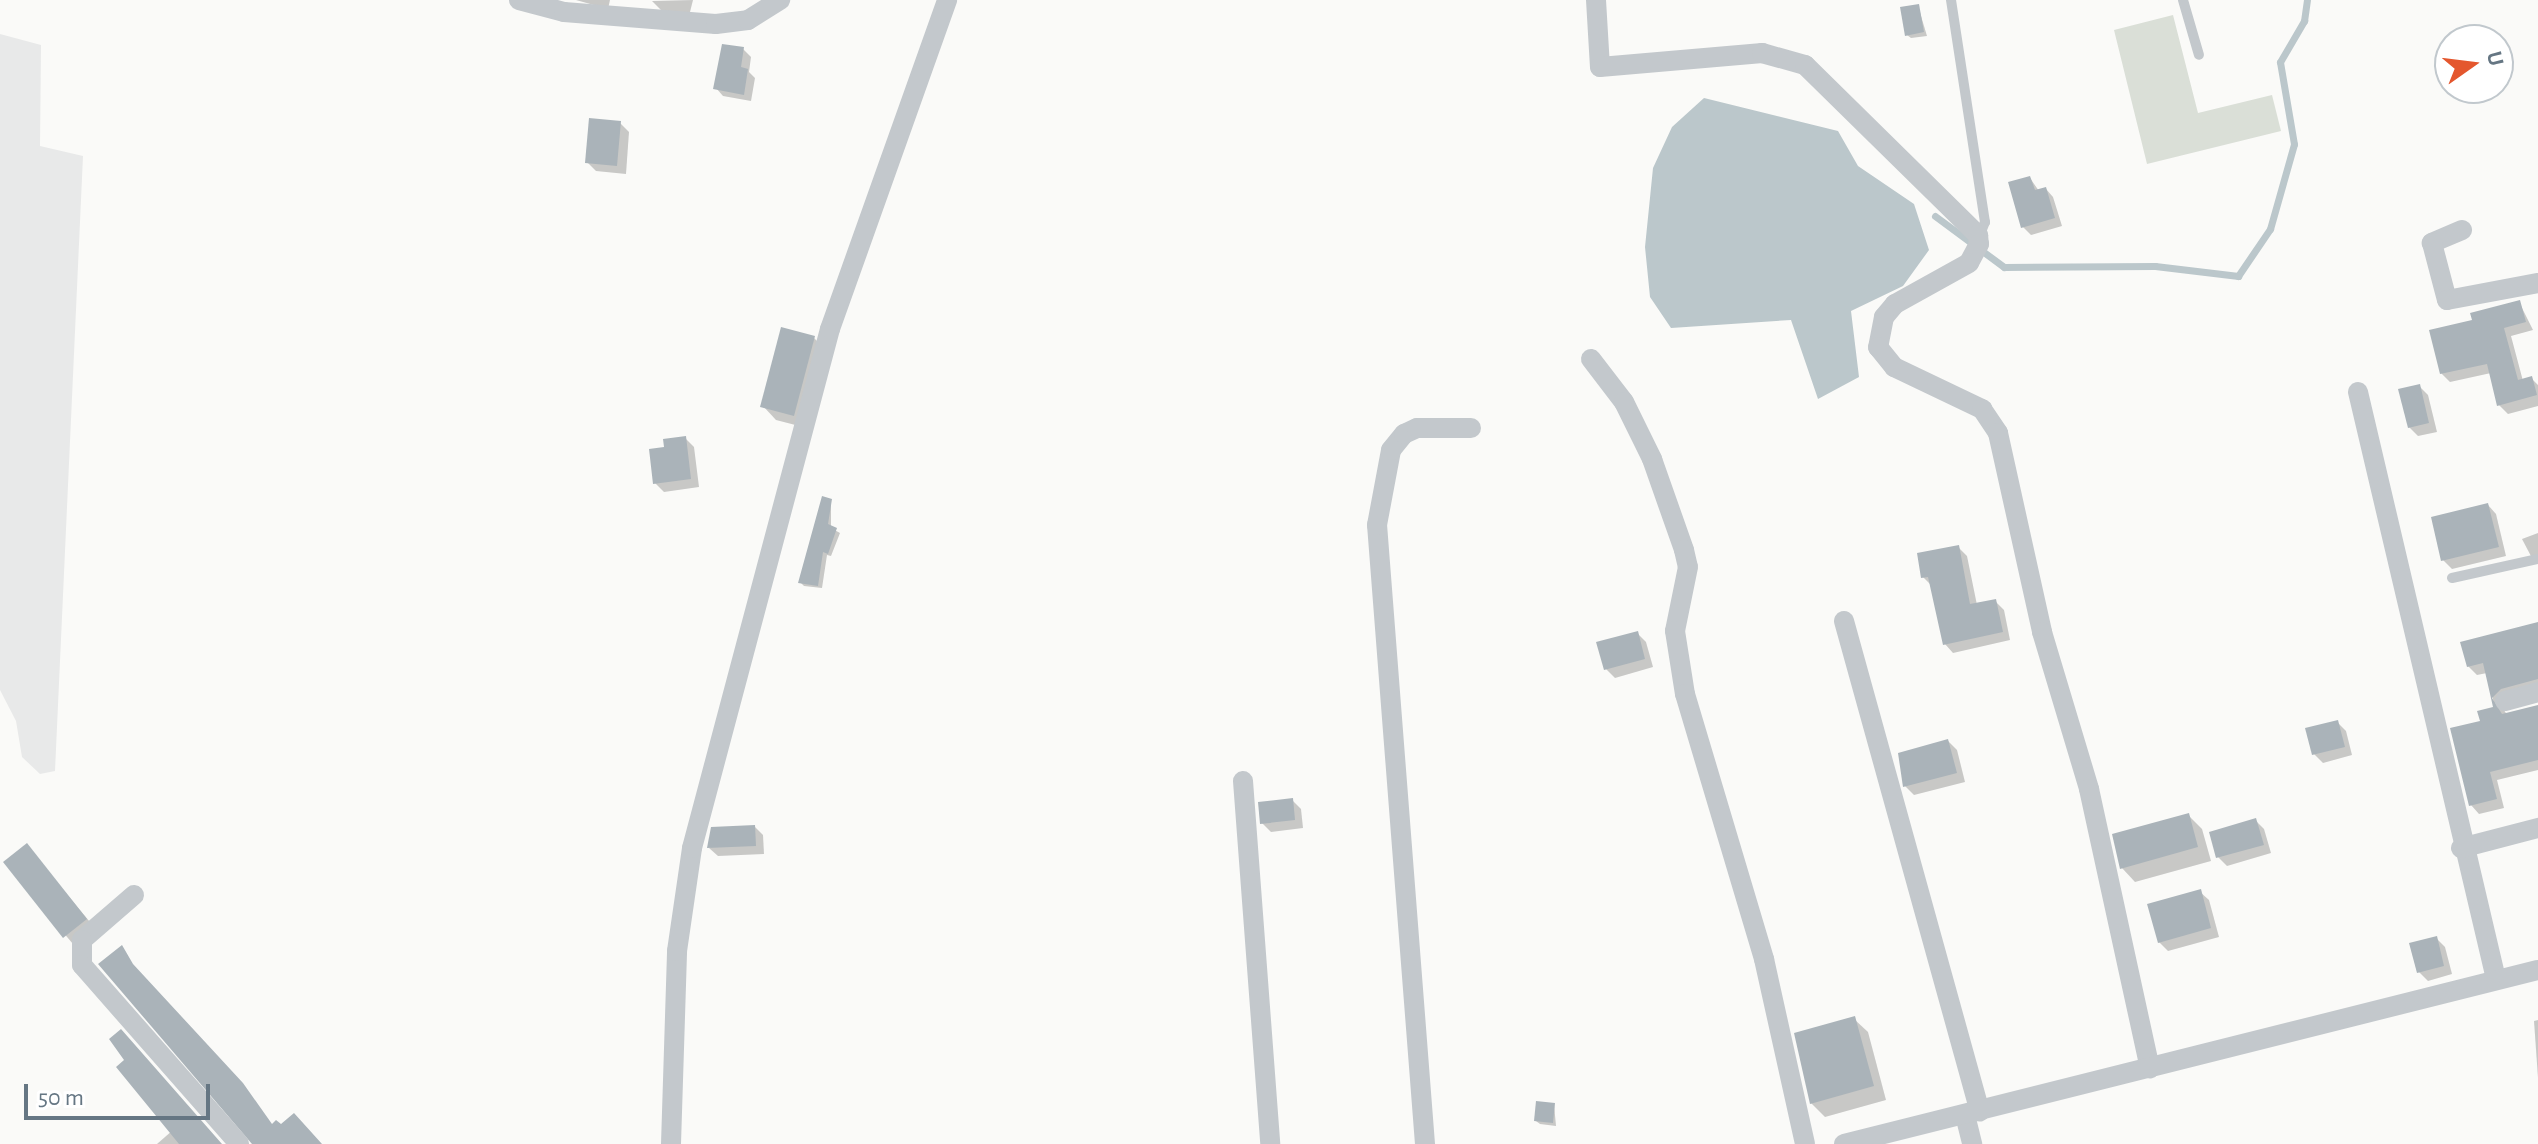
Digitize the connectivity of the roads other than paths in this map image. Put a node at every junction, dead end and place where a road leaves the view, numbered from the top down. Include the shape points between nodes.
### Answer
1 (519, 0) edge
2 (780, 0) edge
3 (947, 0) edge
4 (1596, 0) edge
5 (1951, 0) edge
6 (2183, 0) edge
7 (2199, 55) dead end
8 (2462, 230) dead end
9 (1977, 246) junction
10 (2538, 283) edge
11 (1591, 359) dead end
12 (2358, 392) dead end
13 (1471, 428) dead end
14 (2538, 559) edge
15 (2452, 578) dead end
16 (1844, 621) dead end
17 (2538, 692) edge
18 (2505, 701) dead end
19 (1243, 781) dead end
20 (2538, 828) edge
21 (2461, 848) junction
22 (134, 895) dead end
23 (2538, 970) edge
24 (2496, 979) junction
25 (2150, 1068) junction
26 (1973, 1114) junction
27 (239, 1144) edge
28 (671, 1144) edge
29 (1270, 1144) edge
30 (1425, 1144) edge
31 (1805, 1144) edge
32 (1844, 1144) edge
33 (1972, 1144) edge

1 - 2 street via 564,12 716,24 748,20
3 - 28 street via 830,329 692,848 677,951
4 - 9 street via 1596,61 1604,70 1762,53 1805,65
5 - 9 lane via 1985,222
6 - 7 lane
8 - 10 street via 2432,243 2447,300
9 - 25 street via 1895,304 1878,326 1878,347 1894,367 1982,409 1998,433 2042,632 2089,789
11 - 31 street via 1624,402 1645,445 1684,550 1688,567 1675,631 1685,694 1764,959
12 - 21 street
13 - 30 street via 1417,428 1404,434 1391,450 1377,525
14 - 15 lane
16 - 26 street
17 - 18 street
19 - 29 street
20 - 21 street
21 - 24 street
22 - 27 street via 82,940 82,965
23 - 24 street
24 - 25 street
25 - 26 street
26 - 32 street
26 - 33 street

